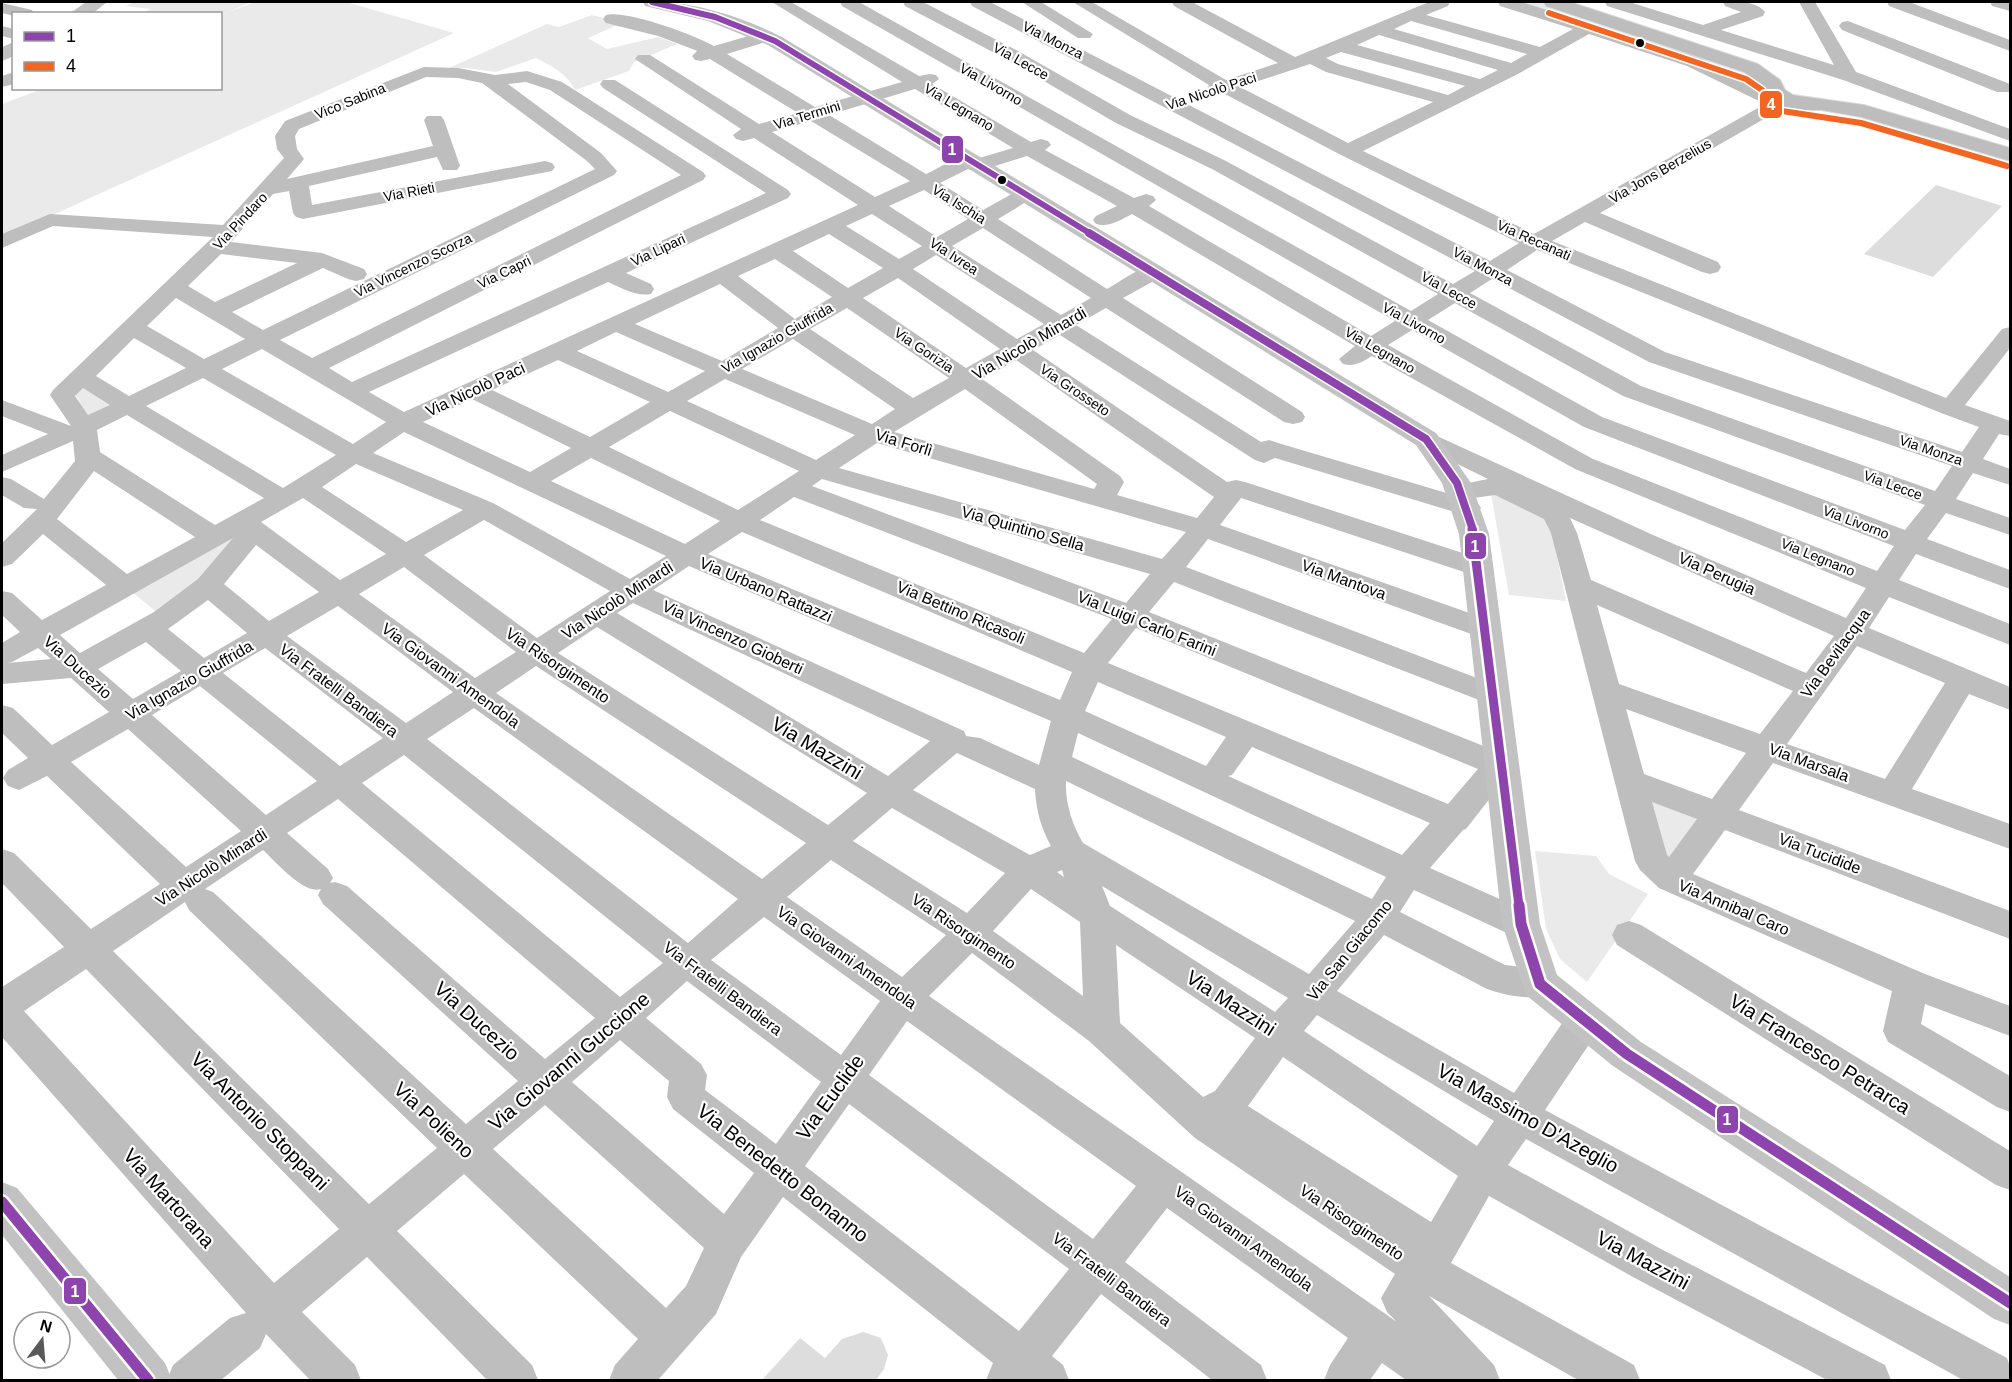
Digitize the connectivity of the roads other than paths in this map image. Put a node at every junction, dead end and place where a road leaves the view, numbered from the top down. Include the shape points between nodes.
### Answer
1 (98, 2) edge
2 (652, 2) edge
3 (768, 2) edge
4 (911, 2) edge
5 (978, 2) edge
6 (1030, 2) edge
7 (1081, 2) edge
8 (1180, 2) edge
9 (1442, 2) edge
10 (1506, 2) edge
11 (1557, 2) edge
12 (1613, 2) edge
13 (1731, 2) edge
14 (1807, 2) edge
15 (1998, 2) edge
16 (785, 4) edge
17 (865, 5) edge
18 (1902, 5) edge
19 (2010, 6) edge
20 (2, 8) edge
21 (18, 12) edge
22 (81, 12) edge
23 (1411, 16) junction
24 (612, 19) dead end
25 (1868, 20) dead end
26 (1117, 24) junction
27 (806, 25) junction
28 (1848, 26) junction
29 (1587, 28) junction
30 (1378, 30) junction
31 (1702, 31) junction
32 (1825, 33) junction
33 (1084, 34) junction
34 (766, 36) junction
35 (1057, 42) junction
36 (1683, 44) junction
37 (1341, 46) junction
38 (2010, 46) edge
39 (713, 52) junction
40 (1542, 52) junction
41 (1012, 55) junction
42 (1303, 61) junction
43 (964, 69) junction
44 (1513, 69) junction
45 (1849, 76) junction
46 (490, 79) junction
47 (919, 82) junction
48 (609, 84) dead end
49 (1481, 85) junction
50 (1224, 86) junction
51 (2007, 87) edge
52 (1798, 91) junction
53 (865, 97) junction
54 (1450, 101) junction
55 (1174, 103) junction
56 (1938, 110) junction
57 (814, 113) junction
58 (1124, 119) junction
59 (1914, 119) junction
60 (434, 120) dead end
61 (1302, 126) junction
62 (755, 131) junction
63 (1078, 134) junction
64 (2010, 135) edge
65 (1978, 144) junction
66 (708, 147) junction
67 (1258, 147) junction
68 (444, 149) junction
69 (1029, 149) junction
70 (1348, 151) junction
71 (2010, 155) edge
72 (671, 158) junction
73 (972, 164) junction
74 (545, 167) dead end
75 (1196, 176) junction
76 (298, 182) junction
77 (924, 182) junction
78 (456, 183) junction
79 (266, 190) junction
80 (564, 192) junction
81 (1024, 195) junction
82 (874, 205) junction
83 (1133, 206) junction
84 (1584, 214) junction
85 (618, 216) junction
86 (983, 219) junction
87 (1103, 220) dead end
88 (114, 224) junction
89 (830, 225) junction
90 (430, 237) dead end
91 (223, 239) junction
92 (2, 242) edge
93 (1535, 242) junction
94 (938, 245) junction
95 (453, 246) junction
96 (194, 250) dead end
97 (777, 250) junction
98 (1036, 252) junction
99 (322, 260) junction
100 (1710, 267) dead end
101 (898, 268) junction
102 (508, 270) junction
103 (1491, 270) junction
104 (1153, 272) junction
105 (607, 273) junction
106 (356, 274) dead end
107 (722, 275) junction
108 (986, 276) junction
109 (176, 288) junction
110 (642, 289) dead end
111 (1455, 293) junction
112 (846, 298) junction
113 (941, 298) junction
114 (1108, 298) junction
115 (215, 311) junction
116 (1411, 321) junction
117 (616, 324) junction
118 (1060, 325) junction
119 (133, 328) junction
120 (794, 328) junction
121 (2010, 334) edge
122 (262, 339) junction
123 (1372, 346) junction
124 (1017, 350) junction
125 (558, 351) junction
126 (1351, 359) dead end
127 (2002, 359) edge
128 (203, 368) junction
129 (311, 368) junction
130 (723, 370) junction
131 (81, 377) junction
132 (966, 379) junction
133 (473, 390) junction
134 (351, 391) junction
135 (669, 401) junction
136 (129, 404) junction
137 (2, 407) edge
138 (1950, 408) junction
139 (912, 409) junction
140 (1293, 417) dead end
141 (403, 422) junction
142 (2002, 426) edge
143 (76, 430) junction
144 (874, 434) junction
145 (1426, 439) junction
146 (590, 448) junction
147 (353, 454) junction
148 (87, 455) junction
149 (1968, 462) junction
150 (2, 464) edge
151 (818, 470) junction
152 (2010, 477) edge
153 (531, 482) junction
154 (2, 485) edge
155 (791, 487) junction
156 (1233, 492) junction
157 (293, 493) junction
158 (1101, 499) junction
159 (1465, 500) junction
160 (1941, 502) junction
161 (484, 509) junction
162 (38, 511) junction
163 (740, 520) junction
164 (249, 525) junction
165 (2010, 527) edge
166 (1203, 528) junction
167 (214, 537) junction
168 (1571, 542) junction
169 (1910, 542) junction
170 (405, 554) junction
171 (686, 555) junction
172 (2, 558) edge
173 (1477, 567) junction
174 (1169, 570) junction
175 (2010, 580) edge
176 (1885, 583) junction
177 (208, 585) junction
178 (126, 586) junction
179 (631, 591) junction
180 (339, 593) junction
181 (2, 600) edge
182 (597, 614) junction
183 (1131, 616) junction
184 (147, 628) junction
185 (1485, 629) junction
186 (1852, 632) junction
187 (40, 634) junction
188 (267, 635) junction
189 (2010, 635) edge
190 (537, 653) junction
191 (2, 655) edge
192 (1090, 665) junction
193 (78, 667) junction
194 (201, 673) junction
195 (2, 674) edge
196 (1963, 679) junction
197 (1811, 687) junction
198 (1606, 690) junction
199 (474, 693) junction
200 (1492, 695) junction
201 (2010, 699) edge
202 (130, 714) junction
203 (2, 716) edge
204 (1068, 716) junction
205 (1246, 732) junction
206 (405, 739) junction
207 (961, 742) junction
208 (1767, 747) junction
209 (49, 761) junction
210 (1500, 765) junction
211 (1221, 767) dead end
212 (1053, 772) junction
213 (19, 778) dead end
214 (1630, 781) junction
215 (344, 786) junction
216 (888, 791) junction
217 (1893, 793) junction
218 (1717, 814) junction
219 (1455, 820) junction
220 (264, 832) junction
221 (2010, 837) edge
222 (831, 843) junction
223 (1071, 852) junction
224 (2, 862) edge
225 (1028, 870) junction
226 (1407, 872) junction
227 (1671, 879) junction
228 (192, 893) junction
229 (763, 898) junction
230 (1097, 916) junction
231 (1379, 917) junction
232 (1521, 924) junction
233 (2010, 924) edge
234 (970, 933) junction
235 (1629, 935) dead end
236 (87, 949) junction
237 (702, 949) dead end
238 (673, 974) dead end
239 (1540, 984) junction
240 (1911, 984) junction
241 (1315, 995) junction
242 (904, 997) junction
243 (2, 1006) edge
244 (2, 1012) edge
245 (621, 1018) junction
246 (1585, 1020) junction
247 (2010, 1021) edge
248 (1102, 1030) junction
249 (1279, 1035) junction
250 (1144, 1052) dead end
251 (843, 1078) junction
252 (545, 1081) junction
253 (2010, 1095) edge
254 (1222, 1111) junction
255 (1521, 1117) junction
256 (465, 1149) junction
257 (779, 1170) junction
258 (1482, 1172) junction
259 (2010, 1172) edge
260 (1164, 1181) junction
261 (2, 1202) edge
262 (369, 1229) junction
263 (727, 1243) junction
264 (1097, 1266) junction
265 (1421, 1272) junction
266 (2010, 1303) edge
267 (258, 1322) junction
268 (1376, 1334) junction
269 (668, 1339) junction
270 (1026, 1374) edge
271 (1991, 1377) edge
272 (148, 1380) edge
273 (188, 1380) edge
274 (340, 1380) edge
275 (517, 1380) edge
276 (630, 1380) edge
277 (1246, 1380) edge
278 (1345, 1380) edge
279 (1442, 1380) edge
280 (1479, 1380) edge
281 (1619, 1380) edge
282 (1870, 1380) edge

1 - 22 street
2 - 34 street via 715,17
3 - 16 street, Via Legnano
4 - 41 street, Via Lecce
5 - 35 street, Via Monza
6 - 33 street
7 - 26 street, Via Recanati
8 - 42 street
9 - 23 street, Via Nicolò Paci
10 - 29 street
11 - 36 main road
12 - 31 street
13 - 31 street via 1757,12
14 - 32 street
15 - 19 street
16 - 27 street, Via Legnano
17 - 27 street
17 - 43 street, Via Livorno
18 - 38 street
20 - 21 street
23 - 30 street, Via Nicolò Paci
23 - 40 street
24 - 39 street, Via Ischia via 676,35
25 - 28 street
26 - 33 street, Via Termini
26 - 50 street, Via Recanati
27 - 47 street, Via Legnano
28 - 32 street
28 - 51 street
29 - 40 street
29 - 52 street via 1699,64 1737,86
30 - 37 street, Via Nicolò Paci
30 - 44 street
31 - 45 street
32 - 45 street
33 - 35 street, Via Termini
34 - 39 street
34 - 53 street
35 - 41 street, Via Termini
35 - 55 street, Via Monza
36 - 52 main road
36 - 52 main road via 1751,68
37 - 42 street, Via Nicolò Paci
37 - 49 street
39 - 57 street, Via Ischia
39 - 62 street, Via Ivrea via 652,64
40 - 44 street
41 - 43 street, Via Termini
41 - 58 street, Via Lecce
42 - 50 street, Via Nicolò Paci
42 - 54 street
43 - 47 street, Via Termini
43 - 63 street, Via Livorno
44 - 49 street
45 - 52 street, Via Jons Berzelius via 1840,84
45 - 56 street
46 - 72 street via 527,76 556,86
46 - 79 street, Vico Sabina via 424,72 292,125 285,136 286,149 294,159
46 - 80 street, Via Vincenzo Scorza via 607,171
47 - 53 street, Via Termini
47 - 69 street, Via Legnano
48 - 66 street, Via Lipari
49 - 54 street
50 - 55 street, Via Nicolò Paci
50 - 61 street, Via Recanati
51 - 56 street
52 - 59 main road
52 - 65 main road
52 - 84 street, Via Jons Berzelius
53 - 57 street, Via Termini
53 - 73 street
54 - 70 street
55 - 58 street, Via Nicolò Paci
55 - 67 street, Via Monza
56 - 59 street
56 - 64 street
57 - 62 street, Via Termini
57 - 77 street, Via Ischia
58 - 63 street, Via Nicolò Paci
58 - 75 street, Via Lecce
59 - 65 main road
60 - 68 street
61 - 67 street
61 - 70 street, Via Recanati
62 - 66 street, Via Termini
62 - 82 street, Via Ivrea
63 - 69 street, Via Nicolò Paci
63 - 75 street, Via Livorno
65 - 71 main road
66 - 72 street, Via Termini
66 - 105 street, Via Lipari via 781,194
67 - 75 street
67 - 103 street, Via Monza
68 - 76 street, Via Pindaro
68 - 78 street
69 - 73 street, Via Nicolò Paci
69 - 83 street, Via Legnano
70 - 93 street, Via Recanati
72 - 85 street, Via Capri via 696,176
73 - 77 street, Via Nicolò Paci
73 - 81 street
74 - 78 street, Via Rieti
75 - 83 street
75 - 111 street, Via Lecce
75 - 116 street, Via Livorno
76 - 78 street, Via Rieti via 303,213
76 - 79 street, Via Pindaro
77 - 82 street, Via Nicolò Paci
77 - 86 street, Via Ischia
79 - 91 street, Via Pindaro
80 - 85 street
80 - 95 street, Via Vincenzo Scorza
81 - 86 street, Via Ignazio Giuffrida
81 - 104 street
82 - 89 street, Via Nicolò Paci
82 - 94 street, Via Ivrea
83 - 87 street
83 - 123 street, Via Legnano
84 - 93 street, Via Jons Berzelius
84 - 100 street
85 - 102 street, Via Capri
86 - 94 street, Via Ignazio Giuffrida
86 - 98 street, Via Ischia
88 - 91 street
88 - 92 street via 50,220
88 - 96 street via 98,240
89 - 97 street, Via Nicolò Paci
89 - 101 street, Via Grosseto
90 - 95 street
91 - 99 street
91 - 109 street, Via Pindaro
93 - 103 street, Via Jons Berzelius
93 - 138 street, Via Recanati
94 - 101 street, Via Ignazio Giuffrida
94 - 108 street, Via Ivrea
95 - 102 street
95 - 122 street, Via Vincenzo Scorza
97 - 107 street, Via Nicolò Paci
97 - 112 street, Via Gorizia
98 - 108 street
98 - 114 street, Via Ischia
99 - 106 street
99 - 115 street
101 - 112 street, Via Ignazio Giuffrida
101 - 113 street, Via Grosseto
102 - 129 street, Via Capri
103 - 111 street, Via Jons Berzelius
103 - 149 street, Via Monza via 1657,357
104 - 114 street, Via Nicolò Minardi
104 - 145 street
105 - 110 street
105 - 134 street, Via Lipari
107 - 117 street, Via Nicolò Paci
107 - 120 street
108 - 113 street
108 - 118 street, Via Ivrea
109 - 115 street, Via Urbano Rattazzi
109 - 119 street, Via Pindaro
111 - 116 street, Via Jons Berzelius
111 - 160 street, Via Lecce via 1632,391
112 - 120 street, Via Ignazio Giuffrida
112 - 132 street, Via Gorizia
113 - 124 street, Via Grosseto
114 - 118 street, Via Nicolò Minardi
114 - 140 street, Via Ischia
115 - 122 street, Via Urbano Rattazzi
116 - 123 street, Via Jons Berzelius
116 - 169 street, Via Livorno via 1593,422
117 - 125 street, Via Nicolò Paci
117 - 130 street, Via Forlì
118 - 124 street, Via Nicolò Minardi
118 - 159 street, Via Ivrea via 1266,452
119 - 128 street, Via Vincenzo Gioberti
119 - 131 street, Via Pindaro
120 - 130 street, Via Ignazio Giuffrida
120 - 139 street
121 - 127 street
122 - 128 street, Via Vincenzo Scorza
122 - 129 street, Via Urbano Rattazzi
123 - 126 street, Via Jons Berzelius
123 - 176 street, Via Legnano via 1584,464
124 - 132 street, Via Nicolò Minardi
124 - 156 street, Via Grosseto
125 - 133 street, Via Nicolò Paci
125 - 135 street, Via Quintino Sella
127 - 138 street
128 - 136 street, Via Vincenzo Scorza
128 - 147 street, Via Vincenzo Gioberti
129 - 134 street, Via Urbano Rattazzi
130 - 135 street, Via Ignazio Giuffrida
130 - 144 street, Via Forlì
131 - 136 street, Via Risorgimento
131 - 143 street, Via Pindaro via 62,395
132 - 139 street, Via Nicolò Minardi
132 - 158 street, Via Gorizia via 1111,482
133 - 141 street, Via Nicolò Paci
133 - 146 street, Via Bettino Ricasoli
134 - 141 street, Via Urbano Rattazzi
135 - 146 street, Via Ignazio Giuffrida
135 - 151 street, Via Quintino Sella
136 - 143 street, Via Vincenzo Scorza
136 - 157 street, Via Risorgimento
137 - 143 street
138 - 142 street, Via Recanati
139 - 144 street, Via Nicolò Minardi
141 - 147 street, Via Nicolò Paci
141 - 153 street, Via Urbano Rattazzi
142 - 149 street, Via Bevilacqua
143 - 148 street
143 - 150 street, Via Vincenzo Scorza
144 - 151 street, Via Nicolò Minardi
144 - 158 street, Via Forlì
145 - 159 street via 1447,464
145 - 168 street, Via Perugia
146 - 153 street, Via Ignazio Giuffrida
146 - 163 street, Via Bettino Ricasoli
147 - 157 street, Via Nicolò Paci
147 - 161 street, Via Vincenzo Gioberti
148 - 162 street via 88,462
148 - 167 street
149 - 152 street, Via Monza
149 - 160 street, Via Bevilacqua
151 - 155 street, Via Nicolò Minardi
151 - 174 street, Via Quintino Sella
153 - 171 street, Via Urbano Rattazzi
154 - 162 street
155 - 163 street, Via Nicolò Minardi
155 - 183 street, Via Luigi Carlo Farini
156 - 166 street
156 - 173 street, Via Grosseto
157 - 164 street, Via Nicolò Paci
157 - 170 street, Via Risorgimento
158 - 166 street, Via Forlì
159 - 168 street via 1485,487 1500,487 1555,514
159 - 173 street
160 - 165 street, Via Lecce
160 - 169 street, Via Bevilacqua
161 - 170 street, Via Ignazio Giuffrida
161 - 179 street, Via Vincenzo Gioberti
162 - 172 street
162 - 178 street
163 - 171 street, Via Nicolò Minardi
163 - 192 street, Via Bettino Ricasoli
164 - 167 street, Via Nicolò Paci
164 - 177 street
164 - 180 street, Via Giovanni Amendola
166 - 174 street
166 - 185 street, Via Mantova
167 - 178 street, Via Nicolò Paci
168 - 186 street, Via Perugia via 1618,529
168 - 197 street
168 - 198 street, Via Annibal Caro
169 - 175 street, Via Livorno
169 - 176 street, Via Bevilacqua
170 - 180 street, Via Ignazio Giuffrida
170 - 190 street, Via Risorgimento
171 - 179 street, Via Nicolò Minardi
171 - 204 street, Via Urbano Rattazzi
173 - 185 street
174 - 183 street
174 - 200 street, Via Quintino Sella
176 - 186 street, Via Bevilacqua
176 - 189 street, Via Legnano
177 - 184 street
177 - 188 street, Via Fratelli Bandiera
178 - 187 street, Via Nicolò Paci
179 - 182 street, Via Nicolò Minardi
179 - 207 street, Via Vincenzo Gioberti
180 - 188 street, Via Ignazio Giuffrida
180 - 199 street, Via Giovanni Amendola
181 - 187 street, Via Ducezio
182 - 190 street, Via Nicolò Minardi
182 - 216 street, Via Mazzini
183 - 192 street
183 - 210 street, Via Luigi Carlo Farini
184 - 193 street
184 - 194 street, Via Benedetto Bonanno
185 - 200 street
186 - 196 street, Via Perugia
186 - 197 street, Via Bevilacqua
187 - 191 street, Via Nicolò Paci
187 - 193 street, Via Ducezio
188 - 194 street, Via Ignazio Giuffrida
188 - 206 street, Via Fratelli Bandiera
190 - 199 street, Via Nicolò Minardi
190 - 222 street, Via Risorgimento
192 - 204 street
192 - 205 street, Via Bettino Ricasoli
193 - 195 street
193 - 202 street, Via Ducezio
194 - 202 street, Via Ignazio Giuffrida
194 - 215 street, Via Benedetto Bonanno
196 - 201 street, Via Perugia
196 - 217 street
197 - 208 street, Via Bevilacqua
198 - 208 street, Via Marsala
198 - 214 street, Via Annibal Caro
199 - 206 street, Via Nicolò Minardi
199 - 229 street, Via Giovanni Amendola
200 - 210 street
202 - 209 street, Via Ignazio Giuffrida
202 - 220 street, Via Ducezio
203 - 209 street, Via Polieno
204 - 212 street
204 - 226 street, Via Urbano Rattazzi
205 - 211 street
205 - 219 street, Via Bettino Ricasoli
206 - 215 street, Via Nicolò Minardi
206 - 251 street, Via Fratelli Bandiera via 687,962
207 - 212 street, Via Vincenzo Gioberti
207 - 216 street
208 - 217 street, Via Marsala
208 - 218 street, Via Bevilacqua
209 - 213 street, Via Ignazio Giuffrida
209 - 228 street, Via Polieno
210 - 219 street, Via San Giacomo
210 - 232 street
212 - 223 street via 1052,807
212 - 231 street, Via Vincenzo Gioberti
214 - 218 street, Via Tucidide
214 - 227 street, Via Annibal Caro via 1652,861
215 - 220 street, Via Nicolò Minardi
215 - 245 street, Via Benedetto Bonanno
216 - 222 street
216 - 225 street, Via Mazzini
217 - 221 street, Via Marsala
218 - 227 street, Via Bevilacqua
218 - 233 street, Via Tucidide
219 - 226 street, Via San Giacomo
220 - 228 street, Via Nicolò Minardi
220 - 252 street, Via Ducezio
222 - 229 street
222 - 234 street, Via Risorgimento
223 - 225 street, Via Euclide
223 - 230 street
223 - 241 street, Via Massimo D'Azeglio
224 - 236 street, Via Antonio Stoppani
225 - 230 street, Via Mazzini
225 - 234 street, Via Euclide
226 - 231 street, Via San Giacomo
226 - 232 street, Via Urbano Rattazzi
227 - 240 street, Via Annibal Caro
228 - 236 street, Via Nicolò Minardi
228 - 256 street, Via Polieno
229 - 237 street
229 - 242 street, Via Giovanni Amendola
230 - 248 street
230 - 249 street, Via Mazzini
231 - 239 street, Via Vincenzo Gioberti via 1500,979
231 - 241 street, Via San Giacomo
232 - 239 street
234 - 242 street, Via Euclide
234 - 248 street, Via Risorgimento
235 - 259 street, Via Francesco Petrarca
236 - 243 street, Via Nicolò Minardi
236 - 262 street, Via Antonio Stoppani
238 - 245 street, Via Giovanni Guccione
239 - 246 street
240 - 247 street, Via Annibal Caro
240 - 253 street via 1901,1030
241 - 249 street, Via San Giacomo
241 - 255 street, Via Massimo D'Azeglio
242 - 251 street, Via Euclide
242 - 260 street, Via Giovanni Amendola
244 - 267 street, Via Martorana
245 - 252 street, Via Giovanni Guccione
245 - 257 street, Via Benedetto Bonanno via 688,1075 686,1097
246 - 255 street
246 - 266 street via 1627,1054
248 - 265 street, Via Risorgimento via 1209,1126
249 - 254 street, Via San Giacomo
249 - 258 street, Via Mazzini
250 - 254 street, Via Risorgimento
251 - 257 street, Via Euclide
251 - 264 street, Via Fratelli Bandiera
252 - 256 street, Via Giovanni Guccione
252 - 263 street, Via Ducezio
254 - 265 street, Via Risorgimento
255 - 258 street
255 - 271 street, Via Massimo D'Azeglio
256 - 262 street, Via Giovanni Guccione
256 - 269 street, Via Polieno
257 - 263 street, Via Euclide
257 - 270 street, Via Benedetto Bonanno
258 - 265 street
258 - 282 street, Via Mazzini
260 - 264 street
260 - 268 street, Via Giovanni Amendola
261 - 272 street
262 - 267 street, Via Giovanni Guccione
262 - 275 street, Via Antonio Stoppani
263 - 269 street, Via Euclide via 701,1299
264 - 270 street
264 - 277 street, Via Fratelli Bandiera
265 - 280 street
265 - 281 street, Via Risorgimento
267 - 273 street, Via Giovanni Guccione
267 - 274 street, Via Martorana
268 - 278 street
268 - 279 street, Via Giovanni Amendola
269 - 276 street, Via Euclide

